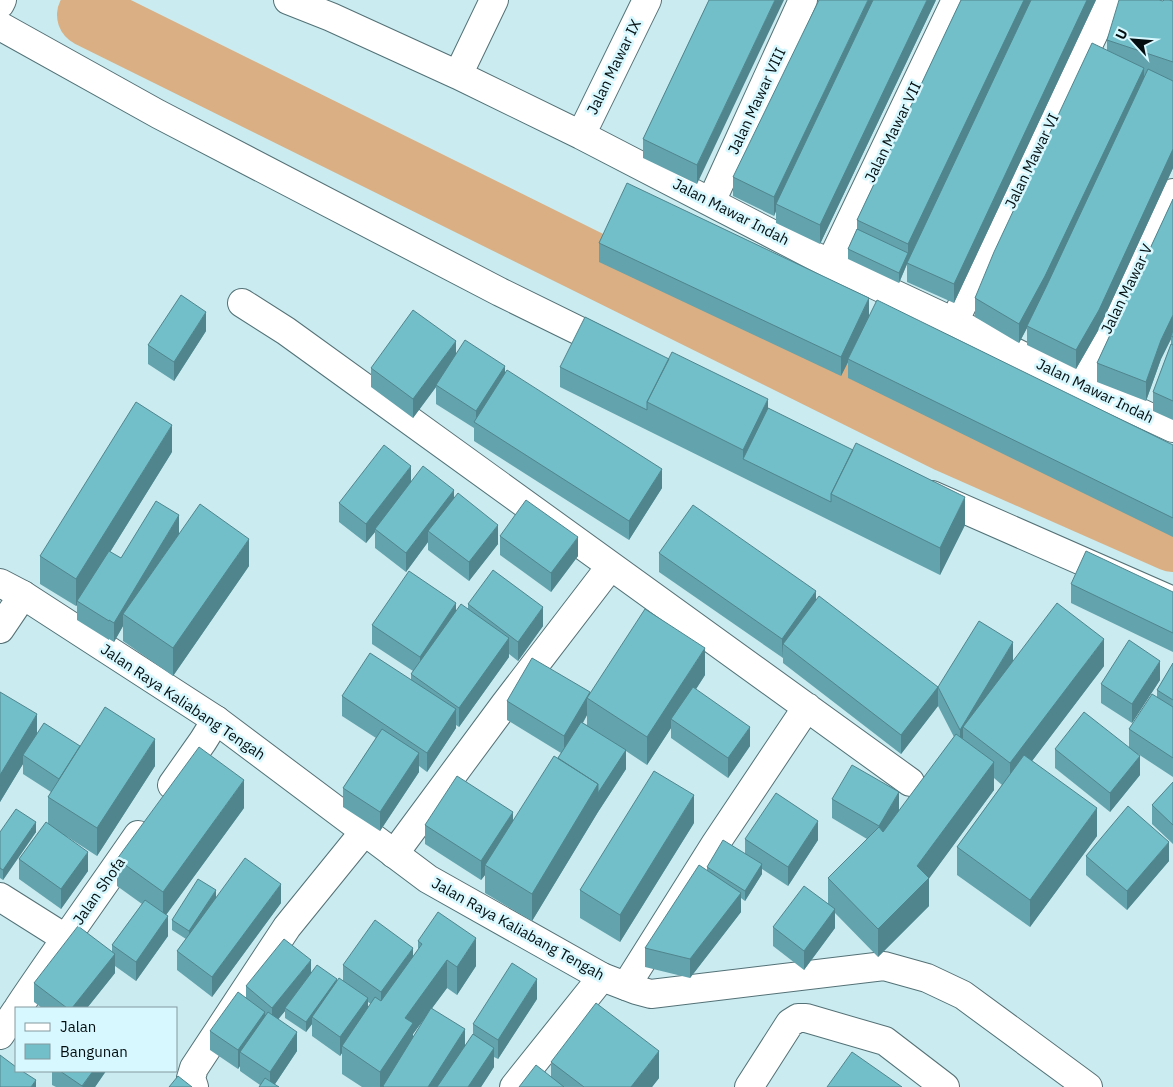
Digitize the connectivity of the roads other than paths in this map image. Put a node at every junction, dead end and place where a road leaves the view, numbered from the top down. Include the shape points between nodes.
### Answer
1 (2, 0) edge
2 (288, 0) edge
3 (494, 0) edge
4 (647, 0) edge
5 (803, 0) edge
6 (956, 0) edge
7 (1110, 0) edge
8 (0, 4) edge
9 (335, 8) edge
10 (0, 26) edge
11 (458, 75) junction
12 (582, 135) junction
13 (1173, 193) edge
14 (711, 202) junction
15 (830, 264) junction
16 (242, 303) dead end
17 (954, 322) junction
18 (633, 357) edge
19 (1081, 385) junction
20 (1173, 428) edge
21 (910, 486) edge
22 (610, 567) junction
23 (12, 589) edge
24 (1173, 601) edge
25 (0, 629) edge
26 (807, 707) junction
27 (216, 720) junction
28 (910, 782) dead end
29 (364, 832) junction
30 (394, 854) junction
31 (0, 897) edge
32 (65, 938) junction
33 (614, 982) junction
34 (19, 1007) edge
35 (15, 1013) edge
36 (0, 1035) edge
37 (194, 1087) edge
38 (514, 1087) edge
39 (749, 1087) edge
40 (945, 1087) edge
41 (1088, 1087) edge

1 - 8 street
2 - 9 street, Jalan Mawar Indah
3 - 11 street
4 - 12 street, Jalan Mawar IX
5 - 14 street, Jalan Mawar VIII
6 - 15 street, Jalan Mawar VII
7 - 17 street, Jalan Mawar VI
9 - 11 street, Jalan Mawar Indah
10 - 18 street via 158,114 500,292
11 - 12 street, Jalan Mawar Indah
12 - 14 street, Jalan Mawar Indah
13 - 19 street, Jalan Mawar V
14 - 15 street, Jalan Mawar Indah
15 - 17 street, Jalan Mawar Indah
16 - 22 street via 286,331
17 - 19 street, Jalan Mawar Indah
19 - 20 street, Jalan Mawar Indah
21 - 24 street
22 - 26 street
22 - 30 street
23 - 25 street
23 - 27 street, Jalan Raya Kaliabang Tengah
26 - 28 street
26 - 33 street via 716,843
27 - 29 street, Jalan Raya Kaliabang Tengah
27 - 32 street, Jalan Shofa
29 - 30 street, Jalan Raya Kaliabang Tengah
29 - 37 street via 287,927 194,1068 190,1078
30 - 33 street, Jalan Raya Kaliabang Tengah via 428,879
31 - 32 street
32 - 34 street, Jalan Shofa
33 - 38 street
33 - 41 street, Jalan Raya Kaliabang Tengah via 651,994 884,966 926,978 963,995
35 - 36 street, Jalan Shofa
39 - 40 street via 790,1023 806,1018 885,1040

